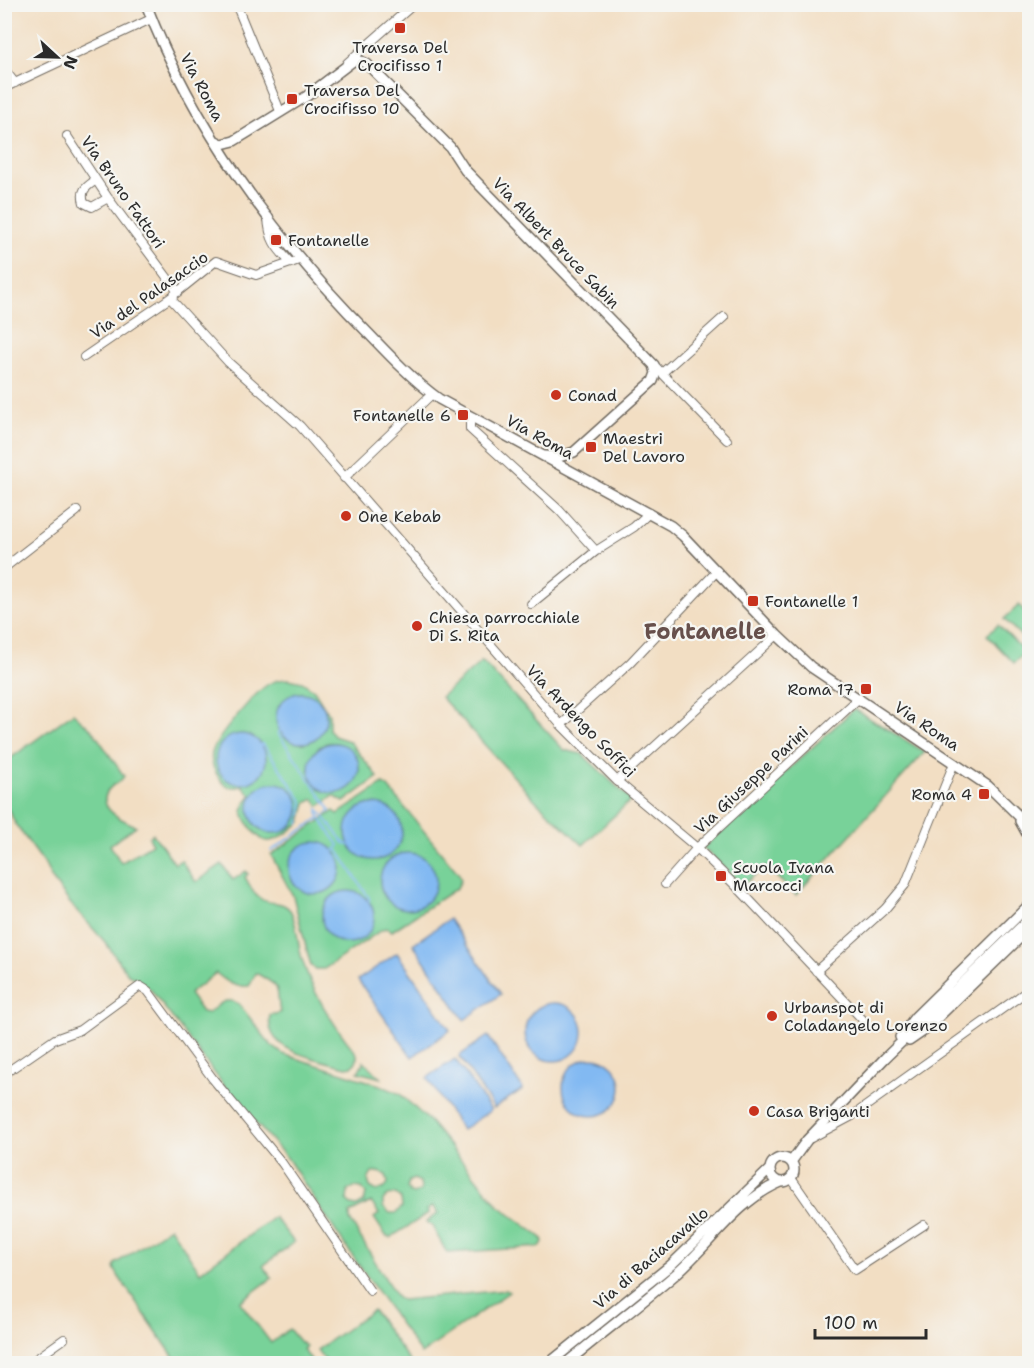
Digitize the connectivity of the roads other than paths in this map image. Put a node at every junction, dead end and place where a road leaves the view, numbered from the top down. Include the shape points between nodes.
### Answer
1 (146, 4) edge
2 (236, 4) edge
3 (414, 4) edge
4 (151, 19) junction
5 (370, 43) junction
6 (346, 64) junction
7 (367, 64) junction
8 (4, 69) edge
9 (15, 83) junction
10 (4, 88) edge
11 (280, 111) junction
12 (67, 136) dead end
13 (213, 139) junction
14 (234, 141) junction
15 (229, 162) junction
16 (96, 180) junction
17 (108, 198) junction
18 (295, 261) junction
19 (178, 292) junction
20 (170, 298) junction
21 (724, 317) dead end
22 (84, 357) dead end
23 (654, 364) junction
24 (662, 373) junction
25 (653, 381) junction
26 (671, 382) junction
27 (432, 394) junction
28 (473, 417) junction
29 (727, 440) dead end
30 (574, 452) junction
31 (537, 453) junction
32 (344, 478) junction
33 (583, 478) junction
34 (77, 511) dead end
35 (649, 513) junction
36 (597, 551) junction
37 (4, 568) edge
38 (717, 571) junction
39 (531, 604) dead end
40 (777, 635) junction
41 (859, 698) junction
42 (561, 725) junction
43 (954, 763) junction
44 (617, 781) junction
45 (1012, 808) junction
46 (1029, 827) edge
47 (1029, 839) edge
48 (697, 848) junction
49 (665, 884) dead end
50 (1029, 904) edge
51 (1029, 918) edge
52 (1029, 928) edge
53 (816, 971) junction
54 (1029, 989) edge
55 (862, 1020) dead end
56 (885, 1058) junction
57 (4, 1074) edge
58 (807, 1140) junction
59 (791, 1162) junction
60 (770, 1170) junction
61 (791, 1179) junction
62 (781, 1182) junction
63 (924, 1225) dead end
64 (370, 1291) dead end
65 (63, 1339) dead end
66 (29, 1364) edge
67 (548, 1364) edge
68 (565, 1364) edge

1 - 4 main road, Via Roma
2 - 11 street
3 - 5 street
4 - 9 street
4 - 13 main road, Via Roma
5 - 6 street
5 - 7 street via 364,55
6 - 7 main road via 357,60
6 - 11 main road via 308,96
7 - 23 main road, Via Albert Bruce Sabin
8 - 9 street
9 - 10 street
11 - 14 main road
12 - 16 street, Via Bruno Fattori
13 - 14 main road via 222,144
13 - 15 main road, Via Roma
14 - 15 main road via 227,153
15 - 18 main road, Via Roma
16 - 17 street, Via Bruno Fattori
16 - 17 street via 84,188 84,203 92,207
17 - 19 street, Via Bruno Fattori
18 - 19 street, Via del Palasaccio via 256,275 216,261
18 - 27 main road, Via Roma
19 - 20 street, Via del Palasaccio
20 - 22 street, Via del Palasaccio
20 - 32 street, Via Ardengo Soffici via 228,362 300,426
21 - 24 street
23 - 24 street, Via Albert Bruce Sabin
23 - 25 main road
24 - 26 street, Via Albert Bruce Sabin
25 - 26 street via 661,378
25 - 30 main road
26 - 29 street, Via Albert Bruce Sabin
27 - 28 main road, Via Roma
27 - 32 street
28 - 31 main road, Via Roma
28 - 36 street via 470,429 559,510
30 - 31 main road via 554,457
30 - 33 main road via 572,464
31 - 33 main road, Via Roma
32 - 42 street, Via Ardengo Soffici
33 - 35 main road, Via Roma
34 - 37 street
35 - 36 street
35 - 38 main road, Via Roma via 678,531
36 - 39 street
38 - 40 main road, Via Roma
38 - 42 street via 630,663
40 - 41 main road, Via Roma via 811,667
40 - 44 street
41 - 43 main road, Via Roma
41 - 48 street, Via Giuseppe Parini
42 - 44 street, Via Ardengo Soffici
43 - 45 main road, Via Roma
43 - 53 street via 905,885 885,909
44 - 48 street, Via Ardengo Soffici
45 - 46 main road, Via Roma
45 - 47 main road, Via Roma
48 - 49 street, Via Giuseppe Parini
48 - 53 street, Via Ardengo Soffici
50 - 56 main road via 915,1017
51 - 56 main road
52 - 56 main road via 925,1030
53 - 55 street, Via Ardengo Soffici
54 - 58 street via 852,1116
56 - 58 main road
57 - 64 street via 55,1039 80,1030 140,986 282,1163
58 - 59 main road
59 - 60 main road, Via di Baciacavallo via 778,1158
59 - 61 main road
60 - 62 main road via 772,1178
60 - 67 main road, Via di Baciacavallo via 671,1265
61 - 62 main road, Via di Baciacavallo
61 - 63 street via 855,1270
62 - 68 main road, Via di Baciacavallo via 762,1190 678,1272
65 - 66 street

